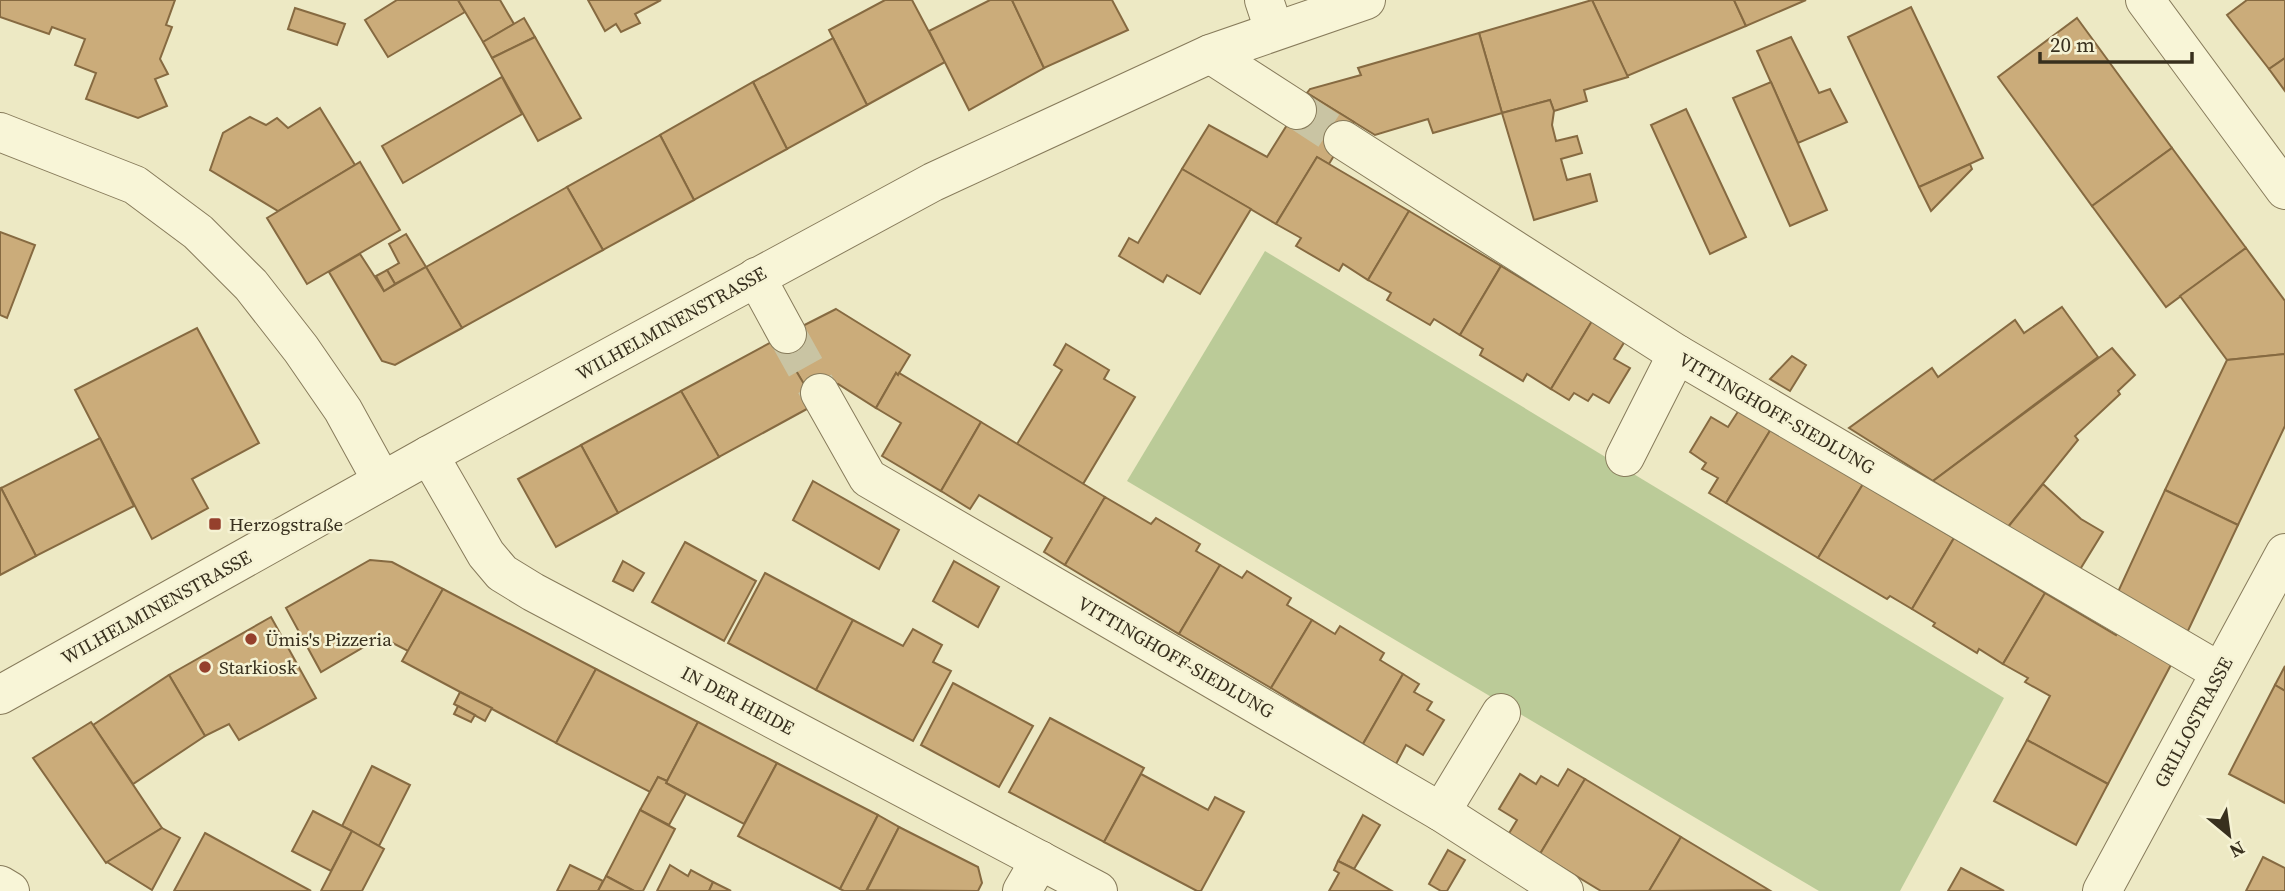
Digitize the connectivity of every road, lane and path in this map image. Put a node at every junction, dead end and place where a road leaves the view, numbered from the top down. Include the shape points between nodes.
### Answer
1 (1366, 0) edge
2 (2145, 0) edge
3 (1269, 15) edge
4 (1210, 54) junction
5 (1297, 110) tunnel mouth
6 (0, 132) edge
7 (1343, 139) tunnel mouth
8 (2285, 190) edge
9 (755, 277) junction
10 (787, 334) tunnel mouth
11 (1676, 354) junction
12 (820, 393) tunnel mouth
13 (429, 455) junction
14 (1625, 457) dead end
15 (382, 481) junction
16 (2285, 553) edge
17 (2220, 672) junction
18 (0, 695) edge
19 (1501, 713) dead end
20 (1441, 811) junction
21 (1031, 876) edge
22 (0, 886) edge
23 (10, 891) edge
24 (1098, 891) edge
25 (1564, 891) edge
26 (2102, 891) edge

1 - 3 street, WILHELMINENSTRASSE
2 - 8 street
3 - 4 street, WILHELMINENSTRASSE
4 - 5 street
4 - 9 street, WILHELMINENSTRASSE via 933,182
6 - 15 street via 135,185 198,232 251,285 301,349 344,410
7 - 11 street, VITTINGHOFF-SIEDLUNG
9 - 10 street
9 - 13 street, WILHELMINENSTRASSE
11 - 14 street
11 - 17 street, VITTINGHOFF-SIEDLUNG
12 - 20 street, VITTINGHOFF-SIEDLUNG via 868,478
13 - 15 street, WILHELMINENSTRASSE
13 - 21 street, IN DER HEIDE via 486,554 502,573
15 - 18 street, WILHELMINENSTRASSE
16 - 17 street, GRILLOSTRASSE
17 - 26 street, GRILLOSTRASSE
19 - 20 street
20 - 25 street, VITTINGHOFF-SIEDLUNG
21 - 24 street, IN DER HEIDE
22 - 23 street

